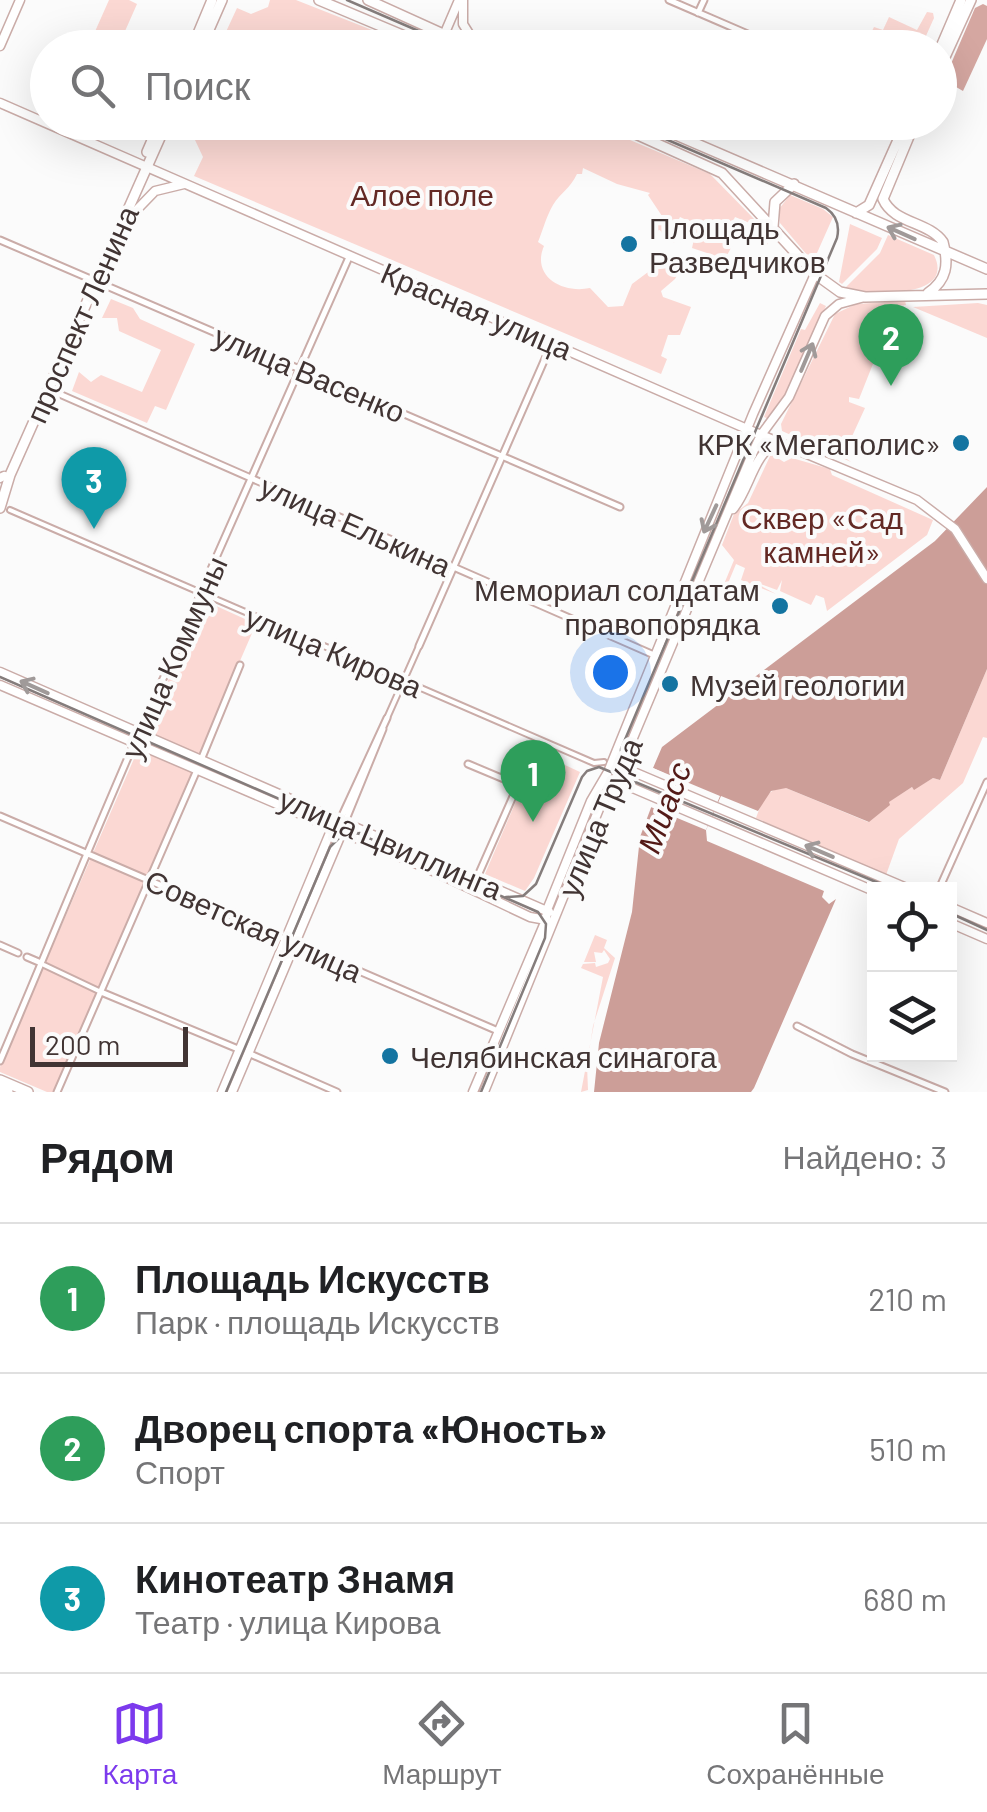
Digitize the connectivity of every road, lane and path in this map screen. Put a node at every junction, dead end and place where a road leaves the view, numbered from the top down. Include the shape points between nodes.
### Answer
1 (20, 0) edge
2 (212, 0) edge
3 (222, 0) edge
4 (319, 0) edge
5 (368, 0) edge
6 (461, 0) edge
7 (670, 0) edge
8 (704, 0) edge
9 (962, 0) edge
10 (971, 0) edge
11 (698, 12) junction
12 (200, 30) edge
13 (209, 30) edge
14 (392, 30) edge
15 (433, 30) edge
16 (446, 30) edge
17 (466, 30) edge
18 (739, 30) edge
19 (949, 30) edge
20 (957, 31) edge
21 (0, 46) edge
22 (0, 103) edge
23 (30, 116) edge
24 (85, 140) edge
25 (155, 140) edge
26 (650, 140) edge
27 (689, 140) edge
28 (898, 140) edge
29 (908, 140) edge
30 (144, 166) junction
31 (185, 184) junction
32 (794, 184) junction
33 (856, 213) junction
34 (120, 227) junction
35 (773, 227) junction
36 (0, 240) edge
37 (946, 252) junction
38 (350, 256) junction
39 (987, 269) edge
40 (815, 274) junction
41 (94, 280) junction
42 (925, 294) junction
43 (987, 294) edge
44 (865, 297) junction
45 (552, 342) junction
46 (300, 368) junction
47 (48, 389) junction
48 (782, 409) junction
49 (747, 429) junction
50 (761, 435) junction
51 (780, 442) junction
52 (502, 458) junction
53 (252, 478) junction
54 (1, 480) edge
55 (0, 499) edge
56 (620, 507) dead end
57 (5, 509) edge
58 (726, 516) junction
59 (454, 568) junction
60 (207, 578) joint
61 (987, 579) edge
62 (200, 593) junction
63 (196, 603) joint
64 (419, 646) joint
65 (660, 658) junction
66 (240, 665) dead end
67 (0, 672) edge
68 (404, 680) junction
69 (0, 685) edge
70 (387, 718) joint
71 (136, 738) junction
72 (468, 764) dead end
73 (198, 765) junction
74 (607, 768) junction
75 (620, 769) junction
76 (615, 781) junction
77 (987, 782) edge
78 (0, 816) edge
79 (342, 825) junction
80 (332, 828) junction
81 (88, 853) junction
82 (150, 879) junction
83 (476, 880) junction
84 (891, 882) edge
85 (943, 882) edge
86 (867, 888) edge
87 (957, 910) edge
88 (550, 916) junction
89 (987, 923) edge
90 (957, 926) edge
91 (987, 939) edge
92 (291, 942) junction
93 (0, 946) edge
94 (18, 953) dead end
95 (27, 957) dead end
96 (43, 964) junction
97 (101, 992) junction
98 (796, 1026) dead end
99 (504, 1033) junction
100 (245, 1051) junction
101 (0, 1061) edge
102 (0, 1080) edge
103 (0, 1089) edge
104 (8, 1092) edge
105 (28, 1092) edge
106 (57, 1092) edge
107 (222, 1092) edge
108 (232, 1092) edge
109 (337, 1092) edge
110 (474, 1092) edge
111 (484, 1092) edge
112 (945, 1092) edge

1 - 21 main road
2 - 12 main road
3 - 13 main road
4 - 14 main road
5 - 15 main road
6 - 16 main road
6 - 17 main road
7 - 11 street
8 - 11 street
9 - 19 main road
10 - 20 main road
11 - 18 street
22 - 23 main road, Красная улица
24 - 30 main road, Красная улица
25 - 30 main road, проспект Ленина
26 - 35 main road via 715,168
27 - 32 main road
28 - 33 main road via 869,205
29 - 37 main road via 884,201 894,214 941,237
30 - 31 main road, Красная улица
30 - 34 main road, проспект Ленина
30 - 41 main road, проспект Ленина
31 - 34 main road via 155,191
31 - 38 main road, Красная улица
32 - 33 main road
32 - 35 main road via 775,202
37 -> 33 main road
34 - 41 main road, проспект Ленина
35 - 40 main road
36 - 41 street, улица Васенко
37 - 39 main road
37 - 42 main road via 944,278
38 - 45 main road, Красная улица
38 - 46 street, улица Коммуны
40 - 44 main road via 835,290
40 - 49 main road, улица Труда
41 - 46 street, улица Васенко
41 - 47 main road, проспект Ленина
41 - 54 main road, проспект Ленина
42 - 43 main road
42 - 44 main road
48 -> 44 main road, улица Труда via 825,316
45 - 49 main road, Красная улица
45 - 52 street
46 - 52 street, улица Васенко
46 - 53 street, улица Коммуны
47 - 53 street, улица Елькина
47 - 55 main road, проспект Ленина
48 - 50 main road, улица Труда
48 - 51 main road via 773,429
49 - 50 main road, Красная улица
49 -> 65 main road, улица Труда
50 - 51 main road, Красная улица
50 - 58 main road, улица Труда
51 - 58 main road via 764,452
51 - 61 main road, Красная улица via 918,500 950,525
52 - 56 street, улица Васенко
52 - 59 street
53 - 59 street, улица Елькина
53 - 60 street, улица Коммуны
55 - 57 main road, проспект Ленина
57 - 62 street, улица Кирова
58 - 65 main road, улица Труда
59 - 64 street
59 - 65 street, улица Елькина
60 - 62 street, улица Коммуны
62 - 63 street, улица Коммуны
62 - 68 street, улица Кирова
63 - 71 street, улица Коммуны
64 - 68 street
65 - 74 main road, улица Труда
65 - 75 main road, улица Труда
66 - 73 street
71 -> 67 main road, улица Цвиллинга
68 - 70 street
68 - 74 street, улица Кирова
69 - 71 main road, улица Цвиллинга
70 - 79 street
71 - 73 main road, улица Цвиллинга
71 - 81 street, улица Коммуны
72 - 83 street via 518,786
73 - 79 main road, улица Цвиллинга
73 - 80 main road, улица Цвиллинга
73 - 82 street
74 - 75 main road, улица Кирова
74 - 76 main road
74 - 88 main road, улица Труда
75 - 76 main road, улица Труда
84 -> 75 main road, улица Кирова
76 - 86 main road
76 - 88 main road, улица Труда
77 - 85 street
78 - 81 street, Советская улица
79 - 80 main road, улица Цвиллинга
79 - 83 main road, улица Цвиллинга
79 - 88 main road, улица Цвиллинга via 525,915
79 - 92 main road
80 - 92 main road
81 - 82 street, Советская улица
81 - 96 street, улица Коммуны
82 - 92 street, Советская улица
82 - 97 street
83 - 88 main road, улица Цвиллинга
87 - 89 main road
88 - 99 main road, улица Труда
90 - 91 main road
92 - 99 street, Советская улица
92 - 100 main road
93 - 94 street
95 - 96 street
96 - 97 street
96 - 101 street, улица Коммуны
97 - 100 street
97 - 106 street
98 - 112 street
99 - 110 main road, улица Труда
99 - 111 main road, улица Труда
100 - 107 main road
100 - 108 main road
100 - 109 street
102 - 105 main road
103 - 104 main road

